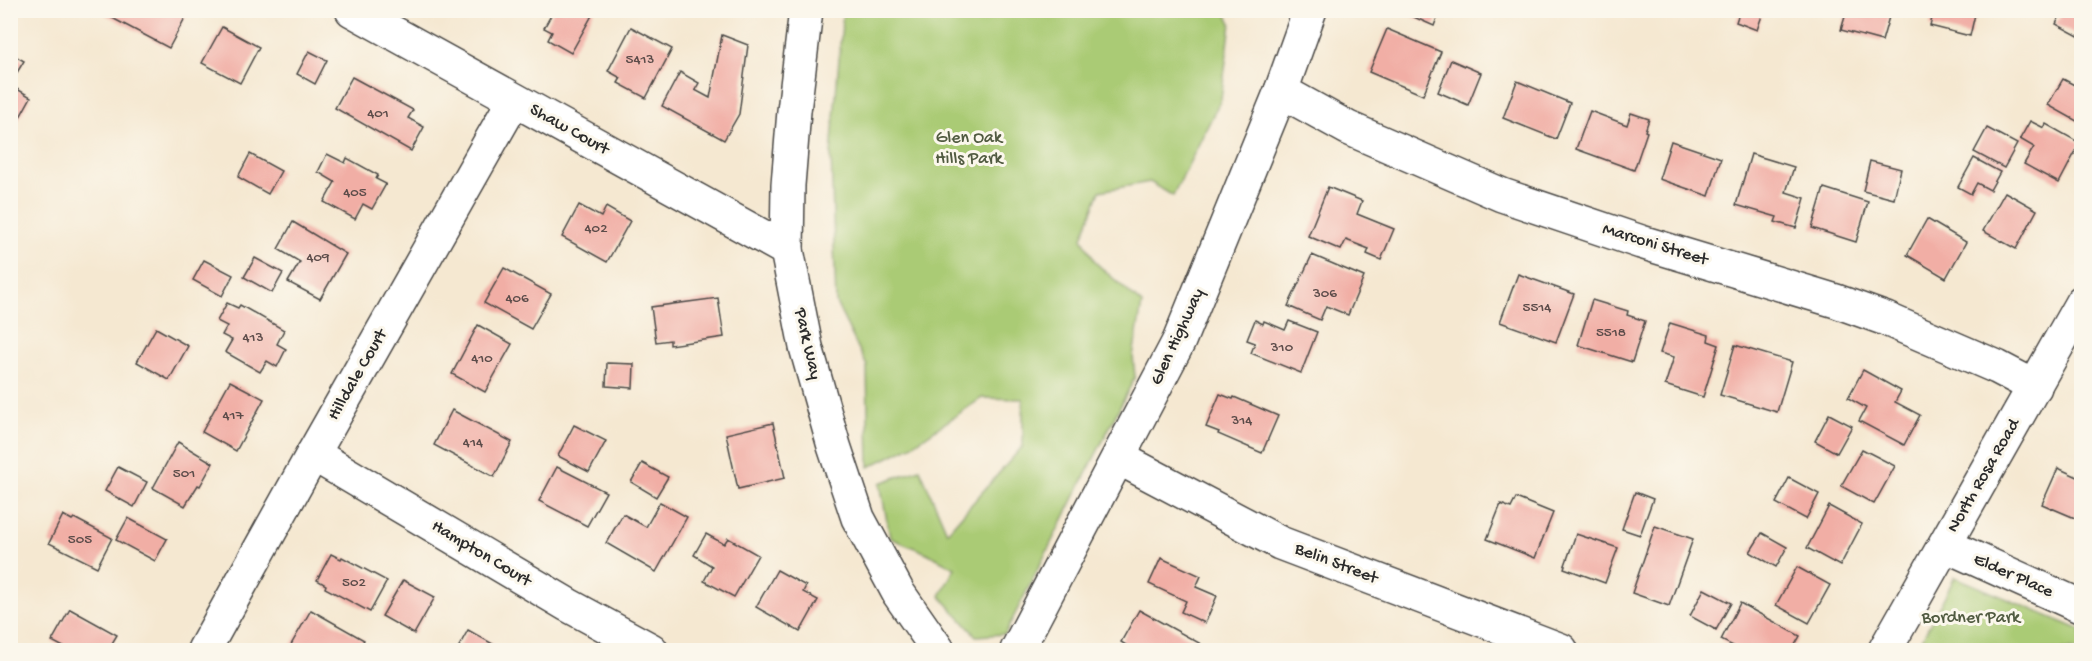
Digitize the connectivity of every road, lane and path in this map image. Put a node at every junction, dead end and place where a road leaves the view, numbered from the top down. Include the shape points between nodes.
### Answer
1 (351, 10) edge
2 (806, 10) edge
3 (1310, 10) edge
4 (1281, 91) junction
5 (514, 100) junction
6 (787, 250) junction
7 (2082, 302) edge
8 (2035, 387) junction
9 (313, 454) junction
10 (1119, 458) junction
11 (1945, 545) junction
12 (2082, 607) edge
13 (204, 651) edge
14 (651, 651) edge
15 (938, 651) edge
16 (1017, 651) edge
17 (1561, 651) edge
18 (1886, 651) edge

1 - 5 street, Shaw Court
2 - 6 street, Park Way via 788,185
3 - 4 street, Glen Highway
4 - 8 street, Marconi Street via 1348,128 1502,195 1886,319
4 - 10 street, Glen Highway via 1179,341
5 - 6 street, Shaw Court
5 - 9 street, Hilldale Court
6 - 15 street, Park Way via 806,347 858,518 899,594
7 - 8 street, North Rosa Road
8 - 11 street, North Rosa Road
9 - 13 street, Hilldale Court
9 - 14 street, Hampton Court
10 - 16 street, Glen Highway
10 - 17 street, Belin Street via 1280,543
11 - 12 street, Elder Place
11 - 18 street, North Rosa Road

